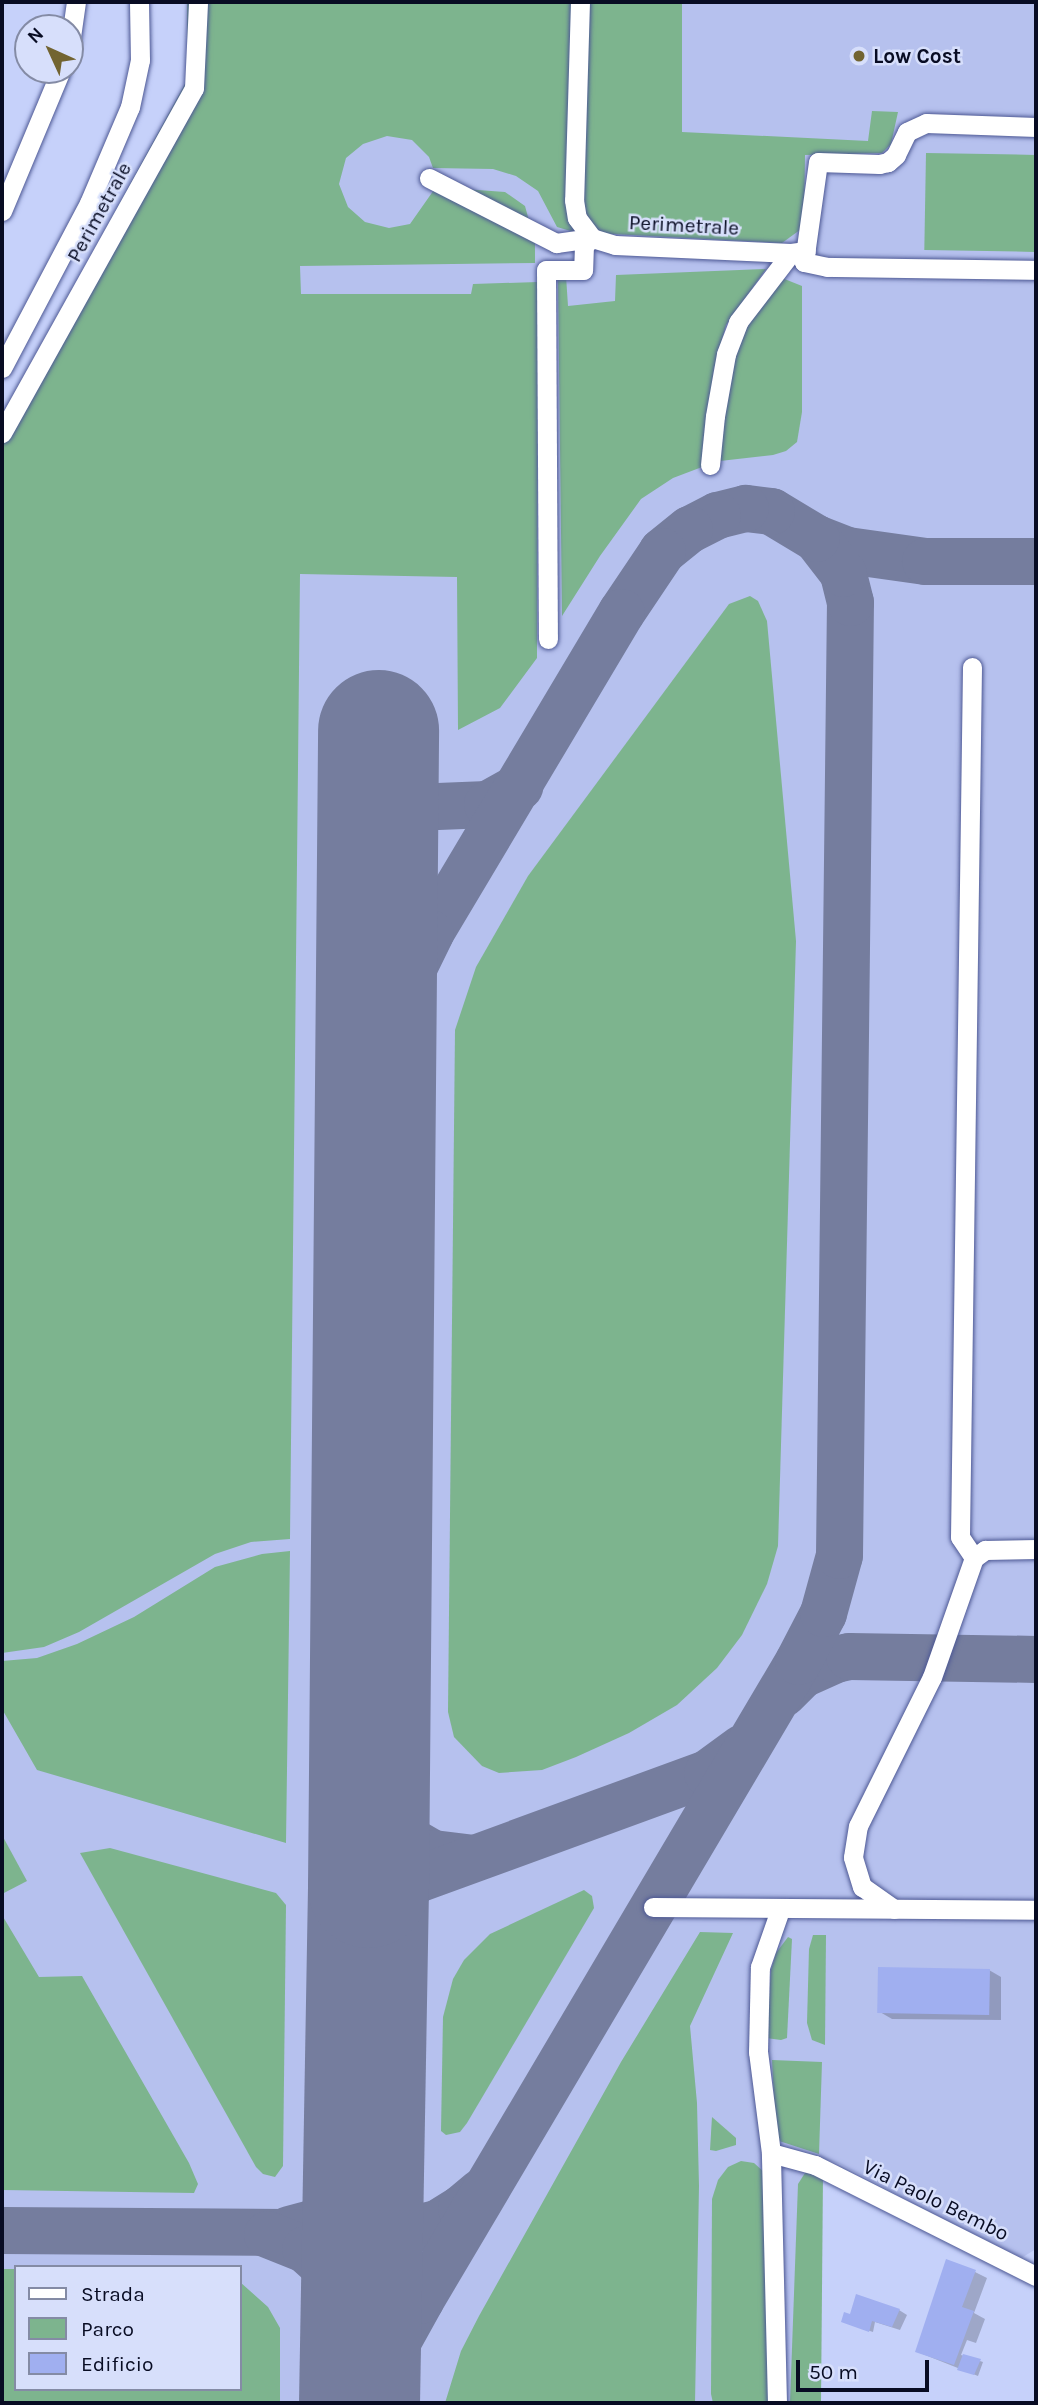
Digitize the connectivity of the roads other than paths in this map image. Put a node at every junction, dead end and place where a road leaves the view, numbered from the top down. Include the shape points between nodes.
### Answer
1 (139, 2) edge
2 (198, 2) edge
3 (580, 2) edge
4 (55, 84) edge
5 (1036, 127) edge
6 (429, 178) dead end
7 (2, 211) edge
8 (592, 238) junction
9 (556, 243) junction
10 (798, 252) junction
11 (571, 270) junction
12 (1036, 270) edge
13 (2, 368) edge
14 (2, 433) edge
15 (710, 466) dead end
16 (548, 639) dead end
17 (972, 667) dead end
18 (1036, 1549) edge
19 (974, 1558) junction
20 (653, 1907) dead end
21 (894, 1909) junction
22 (780, 1910) junction
23 (1036, 1910) edge
24 (771, 2153) junction
25 (1036, 2276) edge
26 (777, 2403) edge

1 - 13 street via 140,60 130,107 89,203
2 - 14 street, Perimetrale via 194,88
3 - 8 street via 574,200 577,218
4 - 7 street
5 - 10 street via 926,123 907,132 888,162 818,162
6 - 9 street
8 - 9 street
8 - 10 street, Perimetrale via 615,245
8 - 11 street via 584,245 583,270
9 - 11 street
10 - 12 street via 804,262 827,267
10 - 15 street via 738,322 724,366
11 - 16 street via 546,270
17 - 19 street via 960,1537
18 - 19 street via 985,1549
19 - 21 street via 932,1677 858,1826 853,1857 862,1887
20 - 22 street
21 - 22 street
21 - 23 street
22 - 24 street via 760,1967 758,2052
24 - 25 street, Via Paolo Bembo via 815,2165
24 - 26 street

